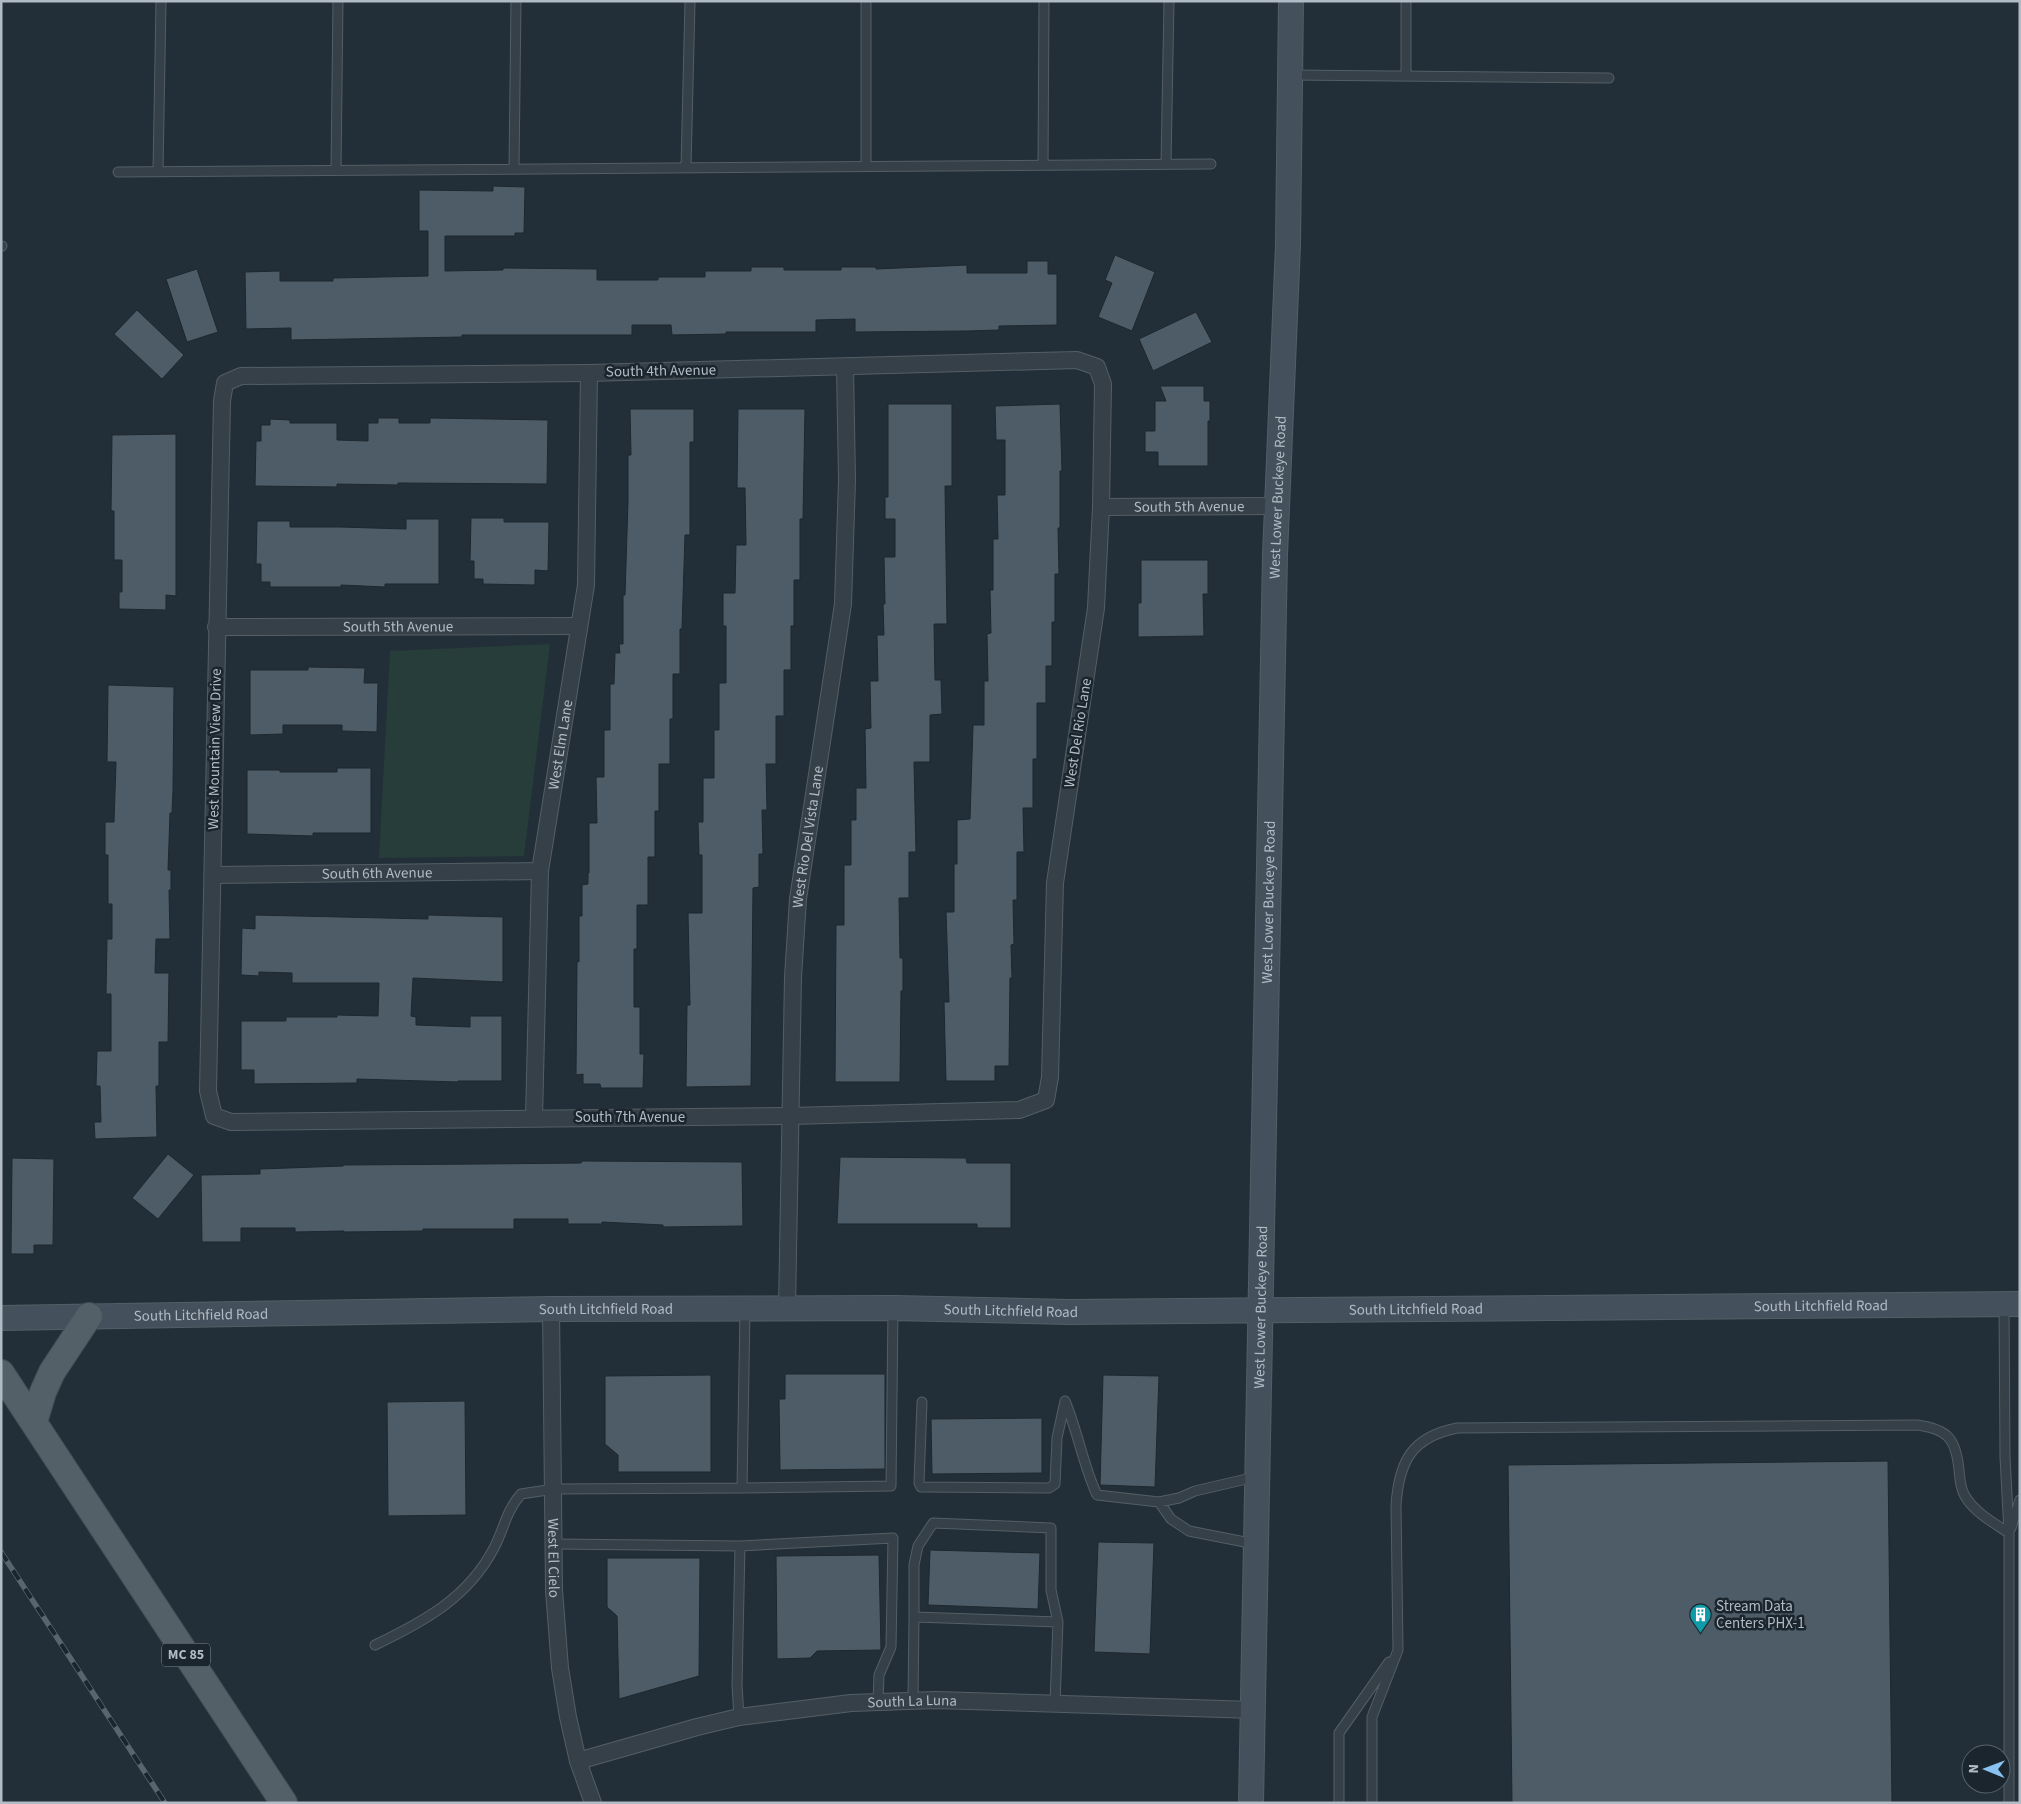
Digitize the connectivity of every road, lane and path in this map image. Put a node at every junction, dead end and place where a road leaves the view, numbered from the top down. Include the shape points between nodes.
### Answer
1 (161, 1) edge
2 (338, 1) edge
3 (516, 1) edge
4 (690, 1) edge
5 (866, 1) edge
6 (1044, 1) edge
7 (1169, 1) edge
8 (1291, 1) edge
9 (1406, 1) edge
10 (1290, 76) junction
11 (1406, 76) junction
12 (1609, 78) dead end
13 (1166, 164) junction
14 (1211, 164) dead end
15 (1043, 165) junction
16 (866, 166) junction
17 (686, 168) junction
18 (514, 169) junction
19 (336, 170) junction
20 (158, 171) junction
21 (118, 172) dead end
22 (1097, 366) joint
23 (845, 367) junction
24 (589, 372) junction
25 (225, 383) joint
26 (1277, 506) junction
27 (1101, 507) junction
28 (580, 626) junction
29 (216, 627) junction
30 (540, 871) junction
31 (213, 875) junction
32 (1046, 1100) joint
33 (214, 1116) joint
34 (790, 1116) junction
35 (534, 1118) junction
36 (2012, 1304) edge
37 (745, 1308) junction
38 (787, 1308) junction
39 (893, 1308) junction
40 (552, 1309) junction
41 (1261, 1311) junction
42 (90, 1316) junction
43 (1, 1318) edge
44 (1, 1373) edge
45 (922, 1402) dead end
46 (34, 1422) junction
47 (1258, 1476) junction
48 (742, 1488) junction
49 (554, 1489) junction
50 (2020, 1500) edge
51 (1159, 1502) junction
52 (2009, 1533) junction
53 (554, 1544) junction
54 (1257, 1544) junction
55 (740, 1546) junction
56 (914, 1617) junction
57 (1058, 1622) junction
58 (375, 1645) dead end
59 (1398, 1650) junction
60 (913, 1700) junction
61 (878, 1702) junction
62 (1055, 1703) junction
63 (1254, 1710) junction
64 (739, 1717) junction
65 (578, 1761) junction
66 (284, 1803) edge
67 (594, 1803) edge
68 (1251, 1803) edge
69 (1338, 1803) edge
70 (1372, 1803) edge
71 (2009, 1803) edge

1 - 20 lane
2 - 19 lane
3 - 18 lane
4 - 17 lane
5 - 16 lane
6 - 15 lane
7 - 13 lane
8 - 10 main road, West Lower Buckeye Road
9 - 11 lane
10 - 11 lane
10 - 26 main road, West Lower Buckeye Road via 1288,244
11 - 12 lane
13 - 14 lane
13 - 15 lane
15 - 16 lane
16 - 17 lane
17 - 18 lane
18 - 19 lane
19 - 20 lane
20 - 21 lane
22 - 23 street, South 4th Avenue via 1077,360
22 - 27 street, West Del Rio Lane via 1103,384
23 - 24 street, South 4th Avenue
23 - 34 street, West Rio Del Vista Lane via 848,480 843,604 798,898
24 - 25 street, South 4th Avenue via 241,376
24 - 28 street, West Elm Lane via 586,585
25 - 29 street, West Mountain View Drive
26 - 27 street, South 5th Avenue
26 - 41 main road, West Lower Buckeye Road
27 - 32 street, West Del Rio Lane via 1096,608 1055,883 1050,1077
28 - 29 street, South 5th Avenue
28 - 30 street, West Elm Lane
29 - 31 street, West Mountain View Drive
30 - 31 street, South 6th Avenue
30 - 35 street, West Elm Lane
31 - 33 street, West Mountain View Drive via 208,1092
32 - 34 street, South 7th Avenue via 1019,1110
33 - 35 street, South 7th Avenue via 231,1122
34 - 35 street, South 7th Avenue
34 - 38 street, West Rio Del Vista Lane
36 - 41 main road, South Litchfield Road
36 - 52 lane via 2005,1457
37 - 38 main road, South Litchfield Road
37 - 40 main road, South Litchfield Road
37 - 48 lane
38 - 39 main road, South Litchfield Road
39 - 41 main road, South Litchfield Road via 1069,1312
39 - 48 lane via 891,1486
40 - 42 main road, South Litchfield Road
40 - 49 street, West El Cielo
41 - 47 main road, West Lower Buckeye Road
42 - 43 main road, South Litchfield Road
42 - 46 main road via 52,1372
44 - 46 main road, MC 85
45 - 51 lane via 921,1487 1052,1486 1055,1484 1057,1438 1065,1401 1097,1495
46 - 66 main road, MC 85
47 - 51 lane
47 - 54 main road, West Lower Buckeye Road
48 - 49 lane
49 - 53 street, West El Cielo
49 - 58 lane via 521,1494 511,1505 494,1548 478,1574 458,1596 406,1630
50 - 52 lane
51 - 54 lane via 1171,1519 1189,1531
52 - 59 lane via 1965,1497 1960,1486 1955,1446 1949,1436 1935,1427 1472,1428 1442,1431 1426,1438 1408,1456 1397,1486
52 - 71 lane
53 - 55 lane
53 - 65 street, West El Cielo via 560,1668
54 - 63 main road, West Lower Buckeye Road
55 - 61 lane via 893,1538 891,1647 879,1675
55 - 64 lane
56 - 57 lane
56 - 57 lane via 914,1565 918,1546 933,1523 1051,1528 1051,1590
56 - 60 lane
57 - 62 lane
59 - 69 lane via 1339,1733
59 - 70 lane via 1372,1717
60 - 61 street, South La Luna
60 - 62 street, South La Luna
61 - 64 street, South La Luna
62 - 63 street, South La Luna
63 - 68 main road, West Lower Buckeye Road
64 - 65 street, South La Luna
65 - 67 street, West El Cielo

